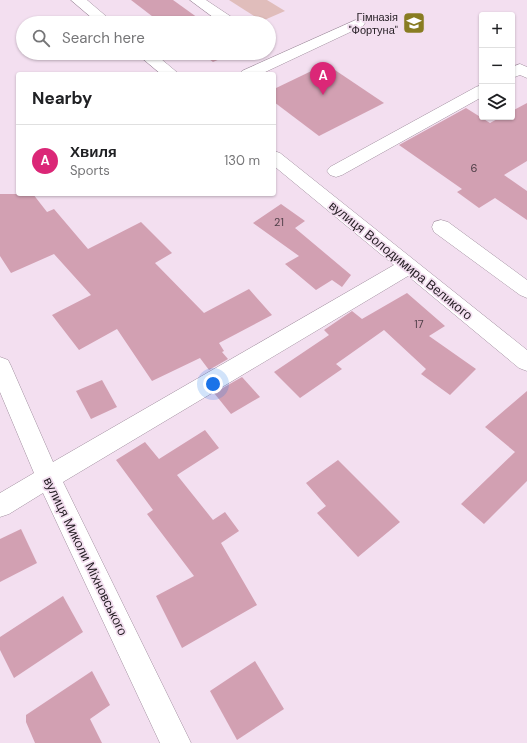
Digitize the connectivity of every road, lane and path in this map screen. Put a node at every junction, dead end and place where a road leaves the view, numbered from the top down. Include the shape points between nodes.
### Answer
1 (78, 0) edge
2 (197, 0) edge
3 (98, 16) edge
4 (221, 16) edge
5 (358, 23) dead end
6 (276, 53) edge
7 (283, 58) junction
8 (153, 60) edge
9 (168, 72) edge
10 (252, 72) edge
11 (515, 72) edge
12 (527, 73) edge
13 (479, 92) edge
14 (276, 159) edge
15 (336, 171) dead end
16 (441, 227) dead end
17 (409, 266) junction
18 (527, 290) edge
19 (526, 359) edge
20 (0, 366) edge
21 (48, 477) junction
22 (0, 506) edge
23 (176, 743) edge

1 - 3 street
2 - 4 street
5 - 7 street
6 - 7 street
7 - 10 street
8 - 9 street
11 - 12 street via 520,69
13 - 15 street
14 - 17 street, вулиця Володимира Великого
16 - 18 street
17 - 19 street, вулиця Володимира Великого
17 - 21 street
20 - 21 street, вулиця Миколи Міхновського
21 - 22 street
21 - 23 street, вулиця Миколи Міхновського

